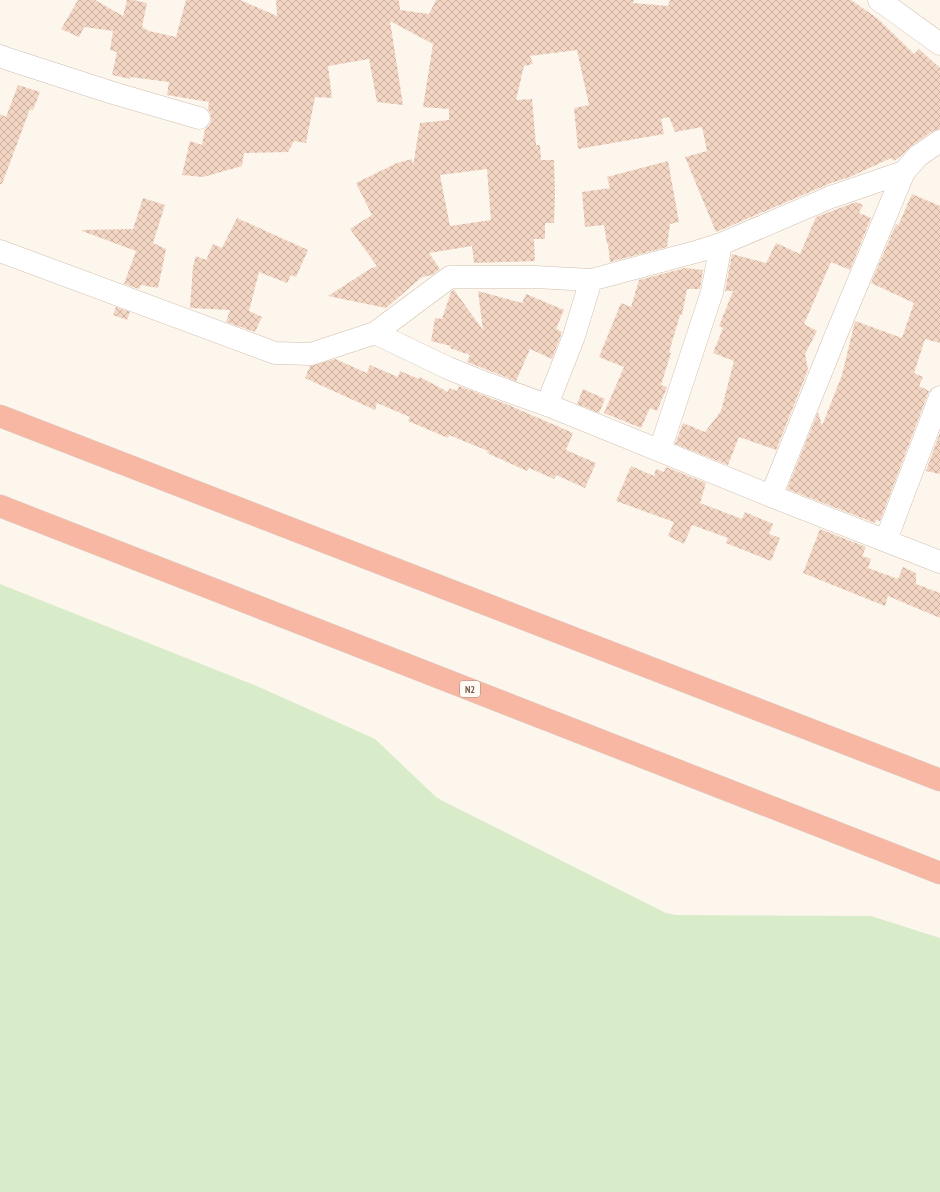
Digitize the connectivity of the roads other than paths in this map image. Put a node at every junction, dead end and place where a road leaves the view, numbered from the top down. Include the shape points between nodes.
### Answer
1 (879, 0) edge
2 (940, 44) edge
3 (0, 56) edge
4 (199, 118) dead end
5 (940, 141) edge
6 (904, 172) junction
7 (721, 244) junction
8 (0, 251) edge
9 (591, 280) junction
10 (375, 333) junction
11 (940, 397) edge
12 (548, 405) junction
13 (0, 416) edge
14 (660, 450) junction
15 (771, 496) junction
16 (0, 506) edge
17 (886, 540) junction
18 (940, 562) edge
19 (940, 780) edge
20 (940, 873) edge

1 - 2 street
3 - 4 street
5 - 6 street via 918,156
6 - 7 street via 831,197
6 - 15 street
7 - 9 street
7 - 14 street via 712,292
8 - 10 street via 275,353 311,354
9 - 10 street via 450,277
9 - 12 street via 574,336
10 - 12 street via 454,370
11 - 17 street
12 - 14 street
13 - 19 highway
14 - 15 street
15 - 17 street
16 - 20 highway, N2
17 - 18 street

